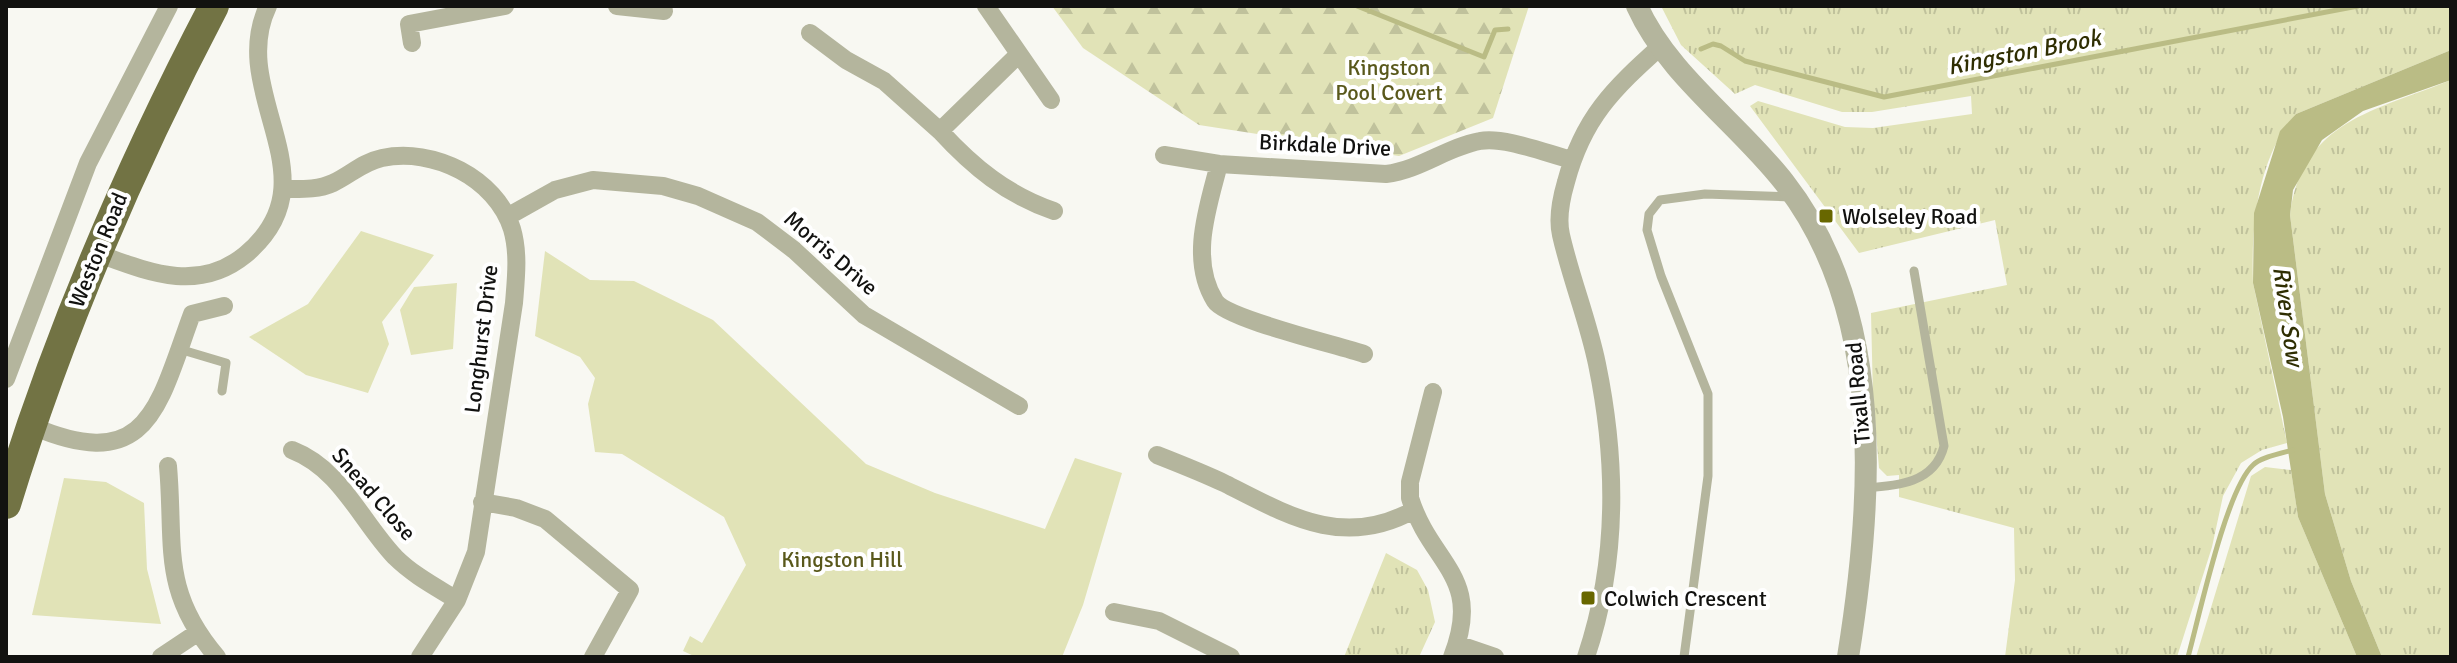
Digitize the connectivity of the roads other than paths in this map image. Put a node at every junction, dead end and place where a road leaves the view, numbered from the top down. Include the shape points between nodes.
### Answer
1 (169, 6) edge
2 (214, 6) edge
3 (268, 6) edge
4 (505, 6) edge
5 (617, 6) edge
6 (986, 6) edge
7 (1637, 6) edge
8 (664, 11) dead end
9 (810, 33) dead end
10 (412, 43) dead end
11 (1661, 46) junction
12 (1018, 55) junction
13 (1051, 100) dead end
14 (940, 131) junction
15 (1164, 155) dead end
16 (1572, 160) junction
17 (1219, 164) junction
18 (284, 189) junction
19 (1794, 197) junction
20 (1054, 211) dead end
21 (507, 217) junction
22 (96, 253) junction
23 (1914, 271) dead end
24 (224, 306) dead end
25 (179, 349) junction
26 (1364, 354) dead end
27 (6, 379) edge
28 (222, 391) dead end
29 (1433, 392) dead end
30 (1019, 406) dead end
31 (32, 426) junction
32 (292, 450) dead end
33 (1157, 455) dead end
34 (168, 466) dead end
35 (9, 484) edge
36 (1865, 488) junction
37 (482, 502) junction
38 (1414, 510) junction
39 (457, 600) junction
40 (1114, 612) dead end
41 (197, 633) junction
42 (1455, 651) edge
43 (161, 657) edge
44 (217, 657) edge
45 (420, 657) edge
46 (593, 657) edge
47 (1231, 657) edge
48 (1495, 657) edge
49 (1586, 657) edge
50 (1684, 657) edge
51 (1848, 657) edge

1 - 27 street, Weston Road via 88,163
2 - 22 highway, Weston Road via 153,122
3 - 18 street via 256,44 257,67 280,150
4 - 10 street via 409,24
5 - 8 street
6 - 12 street
7 - 11 street, Tixall Road
9 - 14 street via 884,81
11 - 16 street via 1600,105
11 - 19 street, Tixall Road
12 - 13 street
12 - 14 street
14 - 20 street via 975,168 1017,196
15 - 17 street, Birkdale Drive
16 - 17 street, Birkdale Drive via 1488,140 1406,172 1386,174
16 - 49 street via 1560,232 1597,361 1612,463 1609,549
17 - 26 street via 1201,242 1215,302 1248,319
18 - 21 street, Longhurst Drive via 320,187 383,158 418,157 463,172 491,194
18 - 22 street via 266,234 240,259 208,274 174,277
19 - 36 street, Tixall Road via 1829,263 1854,335 1861,375
19 - 50 lane via 1705,194 1660,200 1649,214 1647,230 1661,276 1708,394 1708,476
21 - 30 street, Morris Drive via 555,190 593,180 663,186 698,196 757,222 864,315
21 - 37 street, Longhurst Drive via 516,247 514,303
22 - 31 highway, Weston Road
23 - 36 lane via 1944,446 1932,469 1916,479
24 - 25 street via 192,314
25 - 28 lane via 226,363
25 - 31 street via 159,404 125,438 96,445
29 - 38 street via 1410,482
31 - 35 highway, Weston Road
32 - 39 street, Snead Close via 319,462 332,475 398,559
33 - 38 street via 1284,514 1329,526 1378,526
34 - 41 street via 173,578
36 - 51 street, Tixall Road via 1859,589
37 - 39 street, Longhurst Drive via 476,552
37 - 46 street via 545,519 630,590
38 - 42 street via 1460,591 1465,611
39 - 45 street, Longhurst Drive
40 - 47 street via 1159,621
41 - 43 street
41 - 44 street
42 - 48 street

